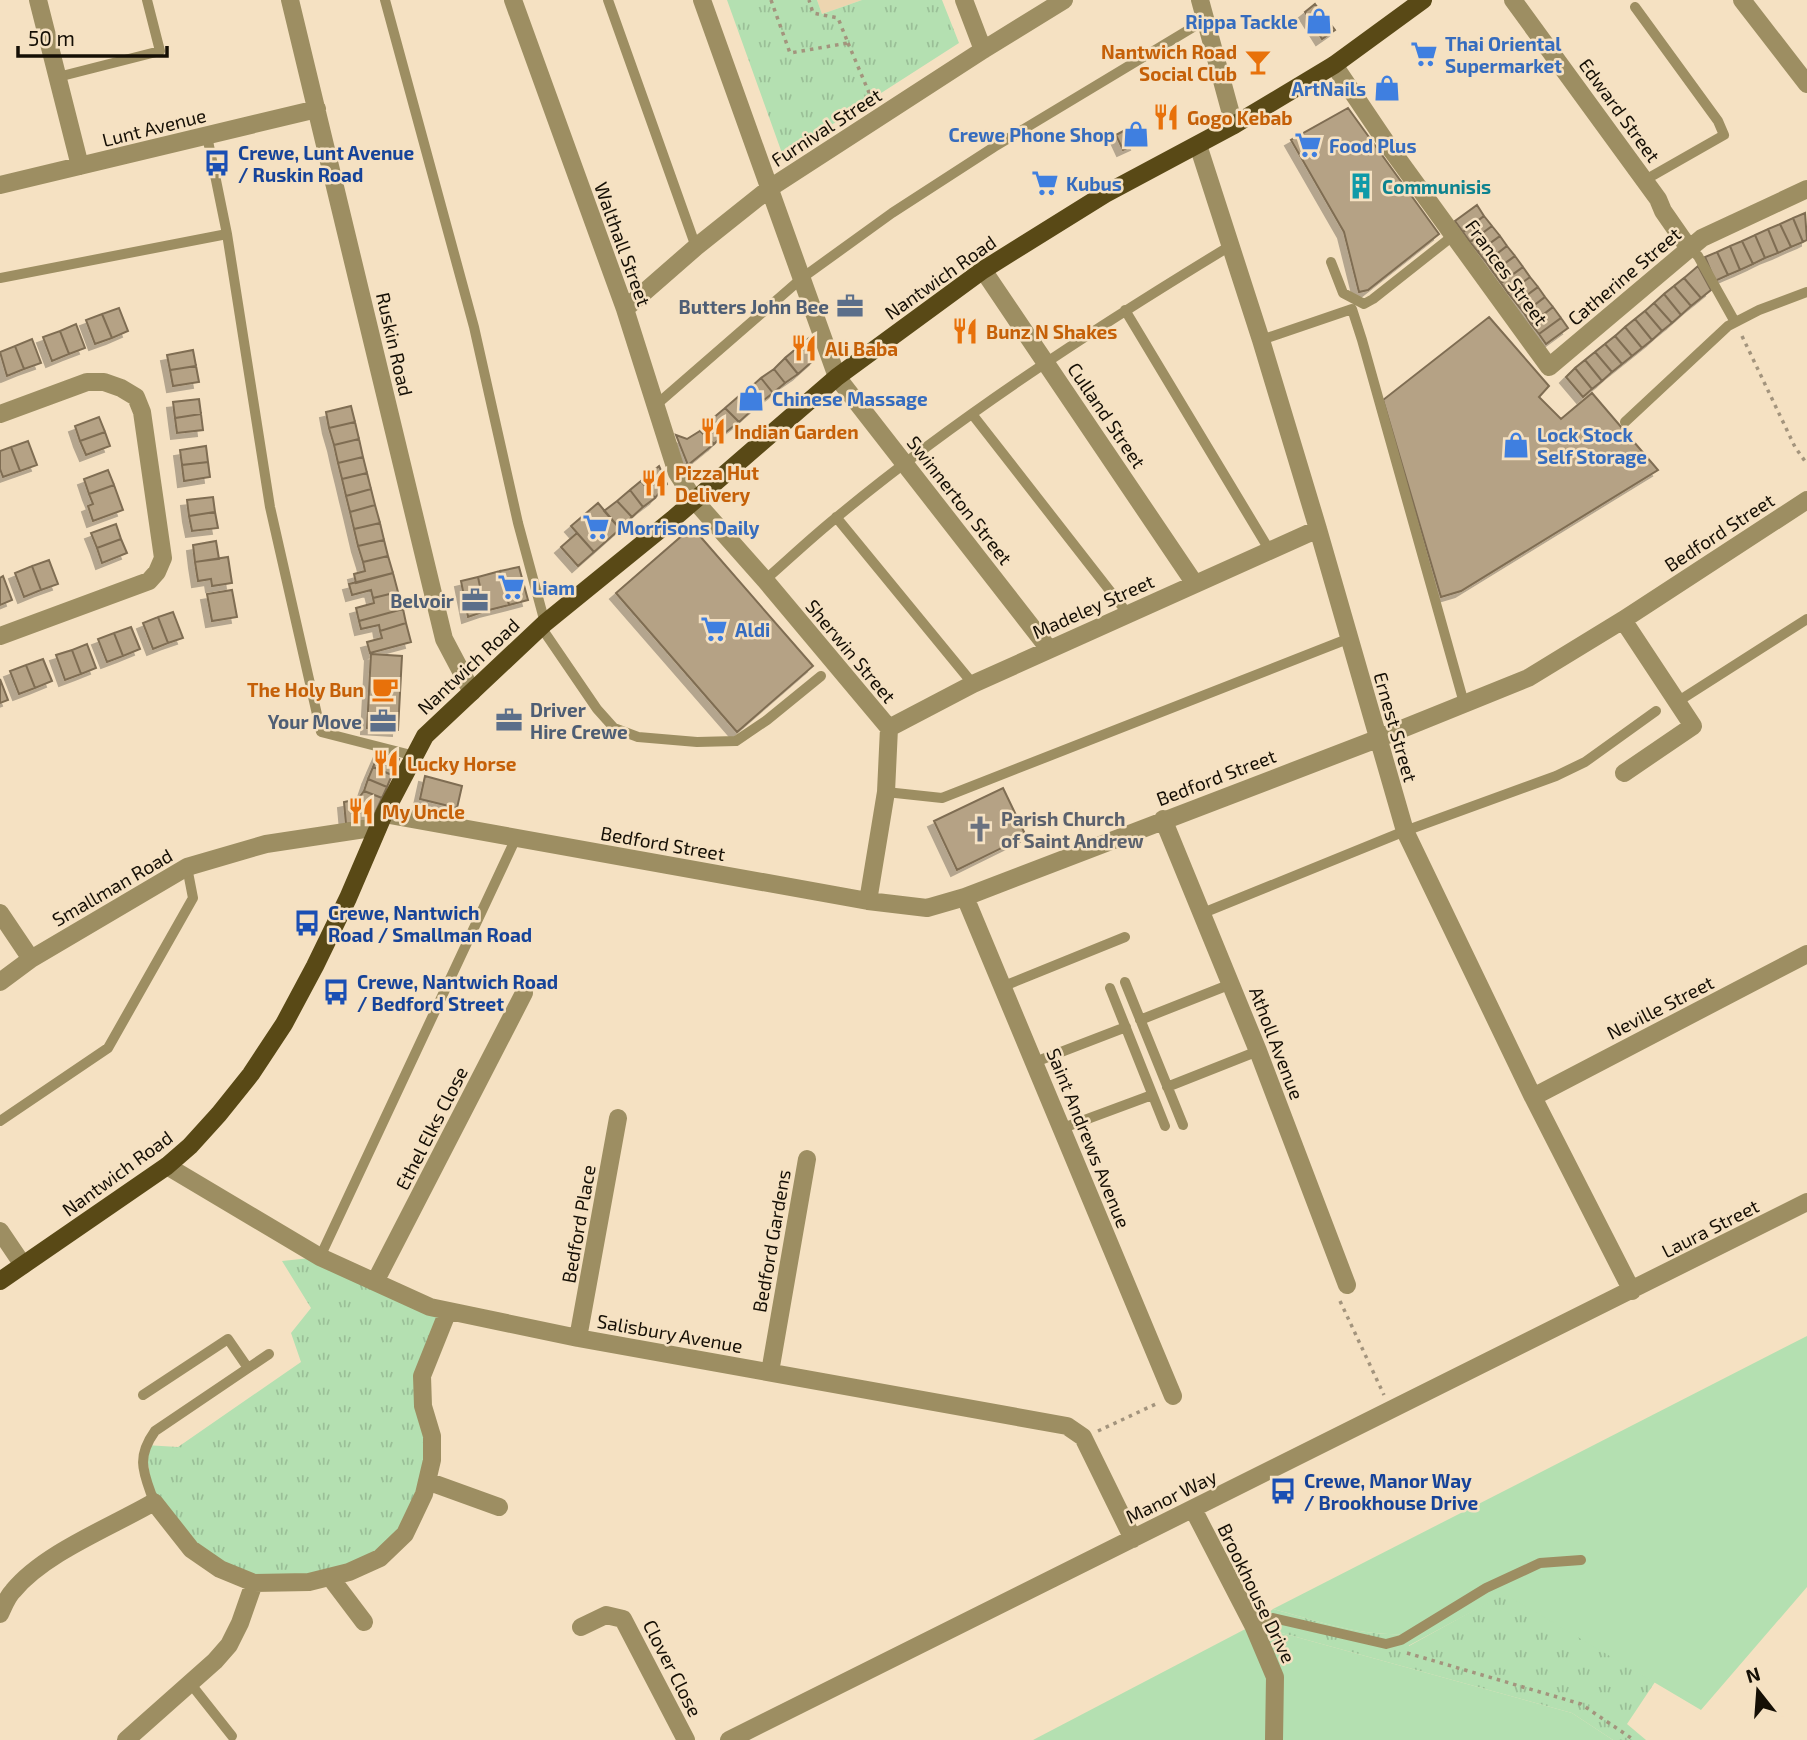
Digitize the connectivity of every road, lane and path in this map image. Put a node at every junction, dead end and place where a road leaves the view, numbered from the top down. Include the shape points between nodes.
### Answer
1 (38, 0) edge
2 (147, 0) edge
3 (290, 0) edge
4 (385, 0) edge
5 (513, 0) edge
6 (607, 0) edge
7 (702, 0) edge
8 (771, 0) edge
9 (809, 0) edge
10 (964, 0) edge
11 (1065, 0) edge
12 (1200, 0) edge
13 (1423, 0) edge
14 (1513, 0) edge
15 (1742, 0) edge
16 (1635, 7) dead end
17 (1205, 20) junction
18 (848, 43) junction
19 (983, 50) junction
20 (1334, 65) junction
21 (58, 77) junction
22 (1807, 84) edge
23 (317, 109) junction
24 (880, 117) junction
25 (1234, 125) junction
26 (207, 136) junction
27 (1198, 145) junction
28 (80, 166) junction
29 (1645, 180) junction
30 (0, 186) edge
31 (770, 188) junction
32 (1807, 189) edge
33 (227, 234) junction
34 (1454, 235) junction
35 (1230, 246) junction
36 (696, 247) junction
37 (1688, 247) junction
38 (1331, 262) dead end
39 (983, 270) junction
40 (0, 278) edge
41 (802, 278) junction
42 (1807, 292) edge
43 (625, 309) junction
44 (1125, 310) junction
45 (1735, 321) junction
46 (1261, 340) junction
47 (1047, 364) junction
48 (1549, 367) joint
49 (837, 376) junction
50 (656, 405) junction
51 (0, 414) edge
52 (972, 414) junction
53 (1625, 422) dead end
54 (905, 463) junction
55 (1807, 464) edge
56 (1807, 500) edge
57 (695, 501) junction
58 (836, 517) junction
59 (1318, 529) junction
60 (1270, 551) junction
61 (765, 580) junction
62 (1195, 584) junction
63 (1128, 614) junction
64 (1807, 619) edge
65 (1623, 620) junction
66 (543, 625) junction
67 (0, 636) edge
68 (1350, 638) junction
69 (1049, 649) junction
70 (821, 676) dead end
71 (973, 684) junction
72 (472, 692) junction
73 (1677, 702) junction
74 (1464, 703) junction
75 (1656, 711) dead end
76 (889, 728) junction
77 (1377, 739) junction
78 (415, 756) junction
79 (1624, 773) dead end
80 (886, 792) junction
81 (1163, 819) junction
82 (381, 821) junction
83 (1405, 831) junction
84 (516, 838) junction
85 (187, 867) junction
86 (965, 897) junction
87 (868, 901) junction
88 (0, 913) edge
89 (1203, 913) junction
90 (1125, 937) dead end
91 (1807, 954) edge
92 (31, 959) junction
93 (0, 982) edge
94 (1125, 982) dead end
95 (1231, 984) junction
96 (1004, 986) junction
97 (1110, 988) dead end
98 (524, 993) dead end
99 (1140, 1020) junction
100 (1126, 1027) junction
101 (1258, 1051) junction
102 (1035, 1062) junction
103 (1167, 1087) junction
104 (1152, 1095) junction
105 (1533, 1097) junction
106 (618, 1118) dead end
107 (0, 1121) edge
108 (1183, 1125) dead end
109 (1165, 1126) dead end
110 (1063, 1128) junction
111 (807, 1159) dead end
112 (167, 1166) junction
113 (1807, 1202) edge
114 (0, 1231) edge
115 (320, 1257) junction
116 (23, 1265) junction
117 (0, 1281) edge
118 (375, 1282) junction
119 (1347, 1285) joint
120 (1632, 1291) junction
121 (448, 1311) junction
122 (578, 1338) junction
123 (269, 1354) dead end
124 (248, 1368) junction
125 (770, 1372) junction
126 (143, 1395) dead end
127 (1172, 1396) joint
128 (1391, 1410) junction
129 (1083, 1437) junction
130 (427, 1481) junction
131 (154, 1502) junction
132 (499, 1507) dead end
133 (1193, 1509) junction
134 (1133, 1539) junction
135 (1581, 1560) dead end
136 (330, 1577) junction
137 (254, 1583) junction
138 (0, 1614) edge
139 (364, 1622) dead end
140 (1253, 1625) junction
141 (582, 1626) dead end
142 (1386, 1644) junction
143 (190, 1683) junction
144 (232, 1736) dead end
145 (126, 1740) edge
146 (686, 1740) edge
147 (729, 1740) edge
148 (1274, 1740) edge
149 (1634, 1740) edge

1 - 21 street
2 - 21 lane via 160,51
3 - 23 street, Ruskin Road
4 - 66 lane via 474,327
5 - 43 street, Walthall Street
6 - 36 lane
7 - 31 street, Swinnerton Street
8 - 18 path via 790,53
9 - 18 path via 813,13 838,19
10 - 19 street
11 - 19 street, Furnival Street
12 - 17 street
13 - 20 main road, Nantwich Road
14 - 29 street, Edward Street
15 - 22 street
16 - 29 lane via 1724,135
17 - 25 street
17 - 41 lane via 939,180
18 - 24 path
19 - 24 street, Furnival Street
20 - 25 main road, Nantwich Road
20 - 34 street, Frances Street
21 - 28 street
23 - 26 street, Lunt Avenue
23 - 72 street, Ruskin Road via 444,639
24 - 31 street, Furnival Street
25 - 27 main road, Nantwich Road
26 - 28 street, Lunt Avenue
26 - 33 lane
27 - 35 street, Ernest Street
27 - 39 main road, Nantwich Road via 1105,194
28 - 30 street, Lunt Avenue
29 - 37 street, Edward Street
31 - 36 street, Furnival Street
31 - 41 street, Swinnerton Street
32 - 37 street, Catherine Street
33 - 40 lane
33 - 78 lane via 270,507 321,732
34 - 38 lane via 1364,304 1343,293
34 - 48 street, Frances Street
35 - 44 lane
35 - 46 street, Ernest Street
36 - 43 street, Furnival Street
37 - 45 lane via 1699,256
37 - 48 street, Catherine Street
39 - 47 street, Culland Street
39 - 49 main road, Nantwich Road
41 - 49 street, Swinnerton Street
41 - 50 lane
42 - 45 lane
43 - 50 street, Walthall Street
44 - 47 lane
44 - 60 lane
45 - 53 lane
45 - 55 path
46 - 59 street, Ernest Street
46 - 74 lane via 1352,309
47 - 52 lane
47 - 62 street, Culland Street
49 - 54 street, Swinnerton Street
49 - 57 main road, Nantwich Road
50 - 57 street, Walthall Street via 677,473
51 - 67 street via 88,382 104,382 136,397 163,558 149,581
52 - 54 lane
52 - 63 lane
54 - 58 lane
54 - 69 street, Swinnerton Street
56 - 65 street, Bedford Street
57 - 61 street, Sherwin Street
57 - 66 main road, Nantwich Road
58 - 61 lane
58 - 71 lane
59 - 60 street, Madeley Street
59 - 68 street, Ernest Street
60 - 62 street, Madeley Street
61 - 76 street, Sherwin Street
62 - 63 street, Madeley Street
63 - 69 street, Madeley Street
64 - 73 lane
65 - 73 street
65 - 74 street, Bedford Street via 1528,678
66 - 70 lane via 597,709 614,728 638,737 736,741
66 - 72 main road, Nantwich Road
68 - 77 street, Ernest Street
68 - 80 lane via 942,798
69 - 71 street, Madeley Street
71 - 76 street, Madeley Street
72 - 78 main road, Nantwich Road via 425,736
73 - 79 street via 1693,726
74 - 77 street, Bedford Street
75 - 83 lane via 1585,762 1556,776
76 - 80 street, Sherwin Street
77 - 81 street, Bedford Street
77 - 83 street, Ernest Street
78 - 82 main road, Nantwich Road
80 - 87 street, Sherwin Street
81 - 86 street, Bedford Street
81 - 89 street, Atholl Avenue
82 - 84 street, Bedford Street
82 - 85 street, Smallman Road via 266,844
82 - 112 main road, Nantwich Road via 315,967 268,1050 219,1114
83 - 89 lane
83 - 105 street, Ernest Street
84 - 87 street, Bedford Street
84 - 115 lane
85 - 92 street, Smallman Road
85 - 107 lane via 193,898 108,1048
86 - 87 street, Bedford Street via 927,908
86 - 96 street, Saint Andrews Avenue
88 - 92 street
89 - 95 street, Atholl Avenue
90 - 96 lane
91 - 105 street, Neville Street
92 - 93 street, Smallman Road
94 - 99 lane
95 - 99 lane
95 - 101 street, Atholl Avenue
96 - 102 street, Saint Andrews Avenue
97 - 100 lane
98 - 118 street, Ethel Elks Close
99 - 103 lane
100 - 102 lane
100 - 104 lane
101 - 103 lane
101 - 119 street, Atholl Avenue
102 - 110 street, Saint Andrews Avenue
103 - 108 lane
104 - 109 lane
104 - 110 lane
105 - 120 street, Ernest Street
106 - 122 street, Bedford Place
110 - 127 street, Saint Andrews Avenue
111 - 125 street, Bedford Gardens
112 - 115 street, Salisbury Avenue
112 - 116 main road, Nantwich Road
113 - 120 street, Laura Street
114 - 116 street
115 - 118 street, Salisbury Avenue
116 - 117 main road, Nantwich Road
118 - 121 street, Salisbury Avenue
119 - 128 path via 1339,1303
120 - 128 street, Manor Way
121 - 122 street, Salisbury Avenue
121 - 130 street via 422,1376 423,1406 432,1436
122 - 125 street, Salisbury Avenue
123 - 124 lane
124 - 126 lane via 228,1339
124 - 131 lane via 155,1431 145,1445 142,1466
125 - 129 street, Salisbury Avenue via 1067,1426
127 - 129 path
128 - 133 street, Manor Way
129 - 134 street
130 - 132 street
130 - 136 street via 405,1534 380,1558
131 - 137 street via 191,1549 220,1569
131 - 138 street via 29,1574 10,1593
133 - 134 street, Manor Way
133 - 140 street, Brookhouse Drive
134 - 147 street, Manor Way
135 - 142 lane via 1540,1563
136 - 137 street
136 - 139 street
137 - 143 street via 229,1645
140 - 142 lane via 1273,1618
140 - 148 street, Brookhouse Drive via 1275,1677
141 - 146 street, Clover Close via 606,1615 623,1619
142 - 149 path via 1581,1704
143 - 144 lane
143 - 145 street

